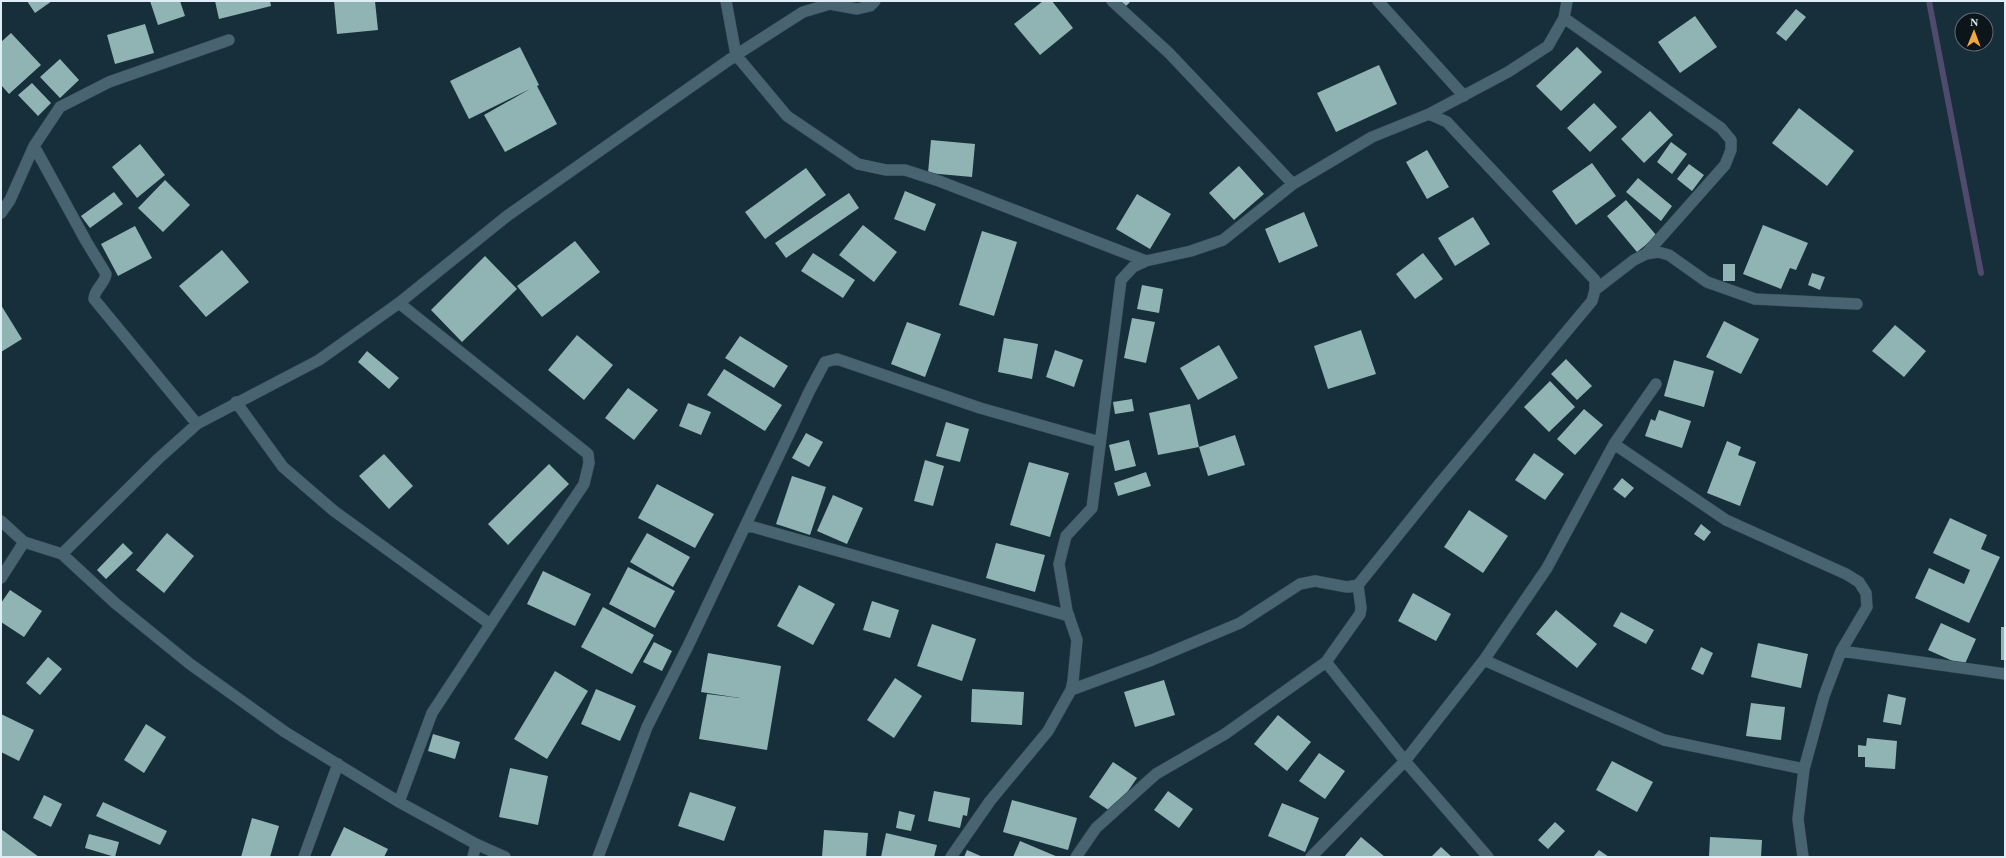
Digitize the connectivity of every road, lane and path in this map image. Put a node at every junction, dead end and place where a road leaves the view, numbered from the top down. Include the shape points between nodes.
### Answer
1 (726, 1) edge
2 (875, 1) edge
3 (1112, 1) edge
4 (1378, 1) edge
5 (1567, 1) edge
6 (1564, 18) junction
7 (229, 40) dead end
8 (736, 56) junction
9 (1464, 96) junction
10 (1428, 114) junction
11 (34, 146) junction
12 (1293, 184) junction
13 (1, 213) edge
14 (1646, 254) junction
15 (1146, 261) junction
16 (1595, 290) junction
17 (399, 303) junction
18 (1857, 304) dead end
19 (1656, 384) dead end
20 (236, 402) junction
21 (197, 424) junction
22 (1100, 442) junction
23 (1614, 444) junction
24 (1, 521) edge
25 (746, 526) junction
26 (24, 542) junction
27 (62, 554) junction
28 (1, 578) edge
29 (1358, 585) junction
30 (1069, 616) junction
31 (490, 624) junction
32 (1841, 651) junction
33 (1484, 660) junction
34 (1326, 662) junction
35 (2005, 674) edge
36 (1071, 690) junction
37 (1405, 761) junction
38 (338, 764) junction
39 (1804, 768) junction
40 (399, 802) junction
41 (476, 844) junction
42 (304, 857) edge
43 (473, 857) edge
44 (505, 857) edge
45 (598, 857) edge
46 (951, 857) edge
47 (1076, 857) edge
48 (1311, 857) edge
49 (1488, 857) edge
50 (1803, 857) edge

1 - 8 street
2 - 8 street via 870,6 857,9 830,4 804,12
3 - 12 street via 1168,53
4 - 9 street
5 - 6 street
6 - 9 street via 1548,46
6 - 14 street via 1721,128 1731,140 1731,150 1725,165
7 - 11 street via 109,82 60,107
8 - 15 street via 787,116 858,164 886,170 905,170 938,181
8 - 17 street via 507,216
9 - 10 street
10 - 12 street via 1372,137
10 - 16 street via 1446,122 1595,280
11 - 13 street via 10,200
11 - 21 street via 106,274 94,294 94,299
12 - 15 street via 1223,240 1191,251
14 - 16 street via 1634,260
14 - 18 street via 1658,252 1669,255 1707,282 1755,299
15 - 22 street via 1133,267 1121,280
16 - 29 street via 1592,301
17 - 20 street via 319,360
17 - 31 street via 588,454 589,463 584,484
19 - 23 street
20 - 21 street
20 - 31 street via 283,467 334,512
21 - 27 street
22 - 25 street via 980,408 837,359 825,362
22 - 30 street via 1092,508 1066,536 1060,564
23 - 32 street via 1726,520 1859,582 1866,593 1867,607
23 - 33 street via 1547,568
24 - 26 street
25 - 30 street
25 - 45 street via 648,727
26 - 27 street
26 - 28 street
27 - 38 street via 115,603 190,664 285,732
29 - 34 street via 1360,614
29 - 36 street via 1347,587 1315,582 1300,584 1240,623
30 - 36 street via 1077,640
31 - 40 street via 432,713
32 - 35 street
32 - 39 street via 1824,696
33 - 37 street
33 - 39 street via 1664,740
34 - 37 street
34 - 47 street via 1225,734 1156,774 1096,828
36 - 46 street via 1048,731 990,801
37 - 48 street
37 - 49 street
38 - 40 street
38 - 42 street
39 - 50 street via 1798,819
40 - 41 street
41 - 43 street
41 - 44 street

